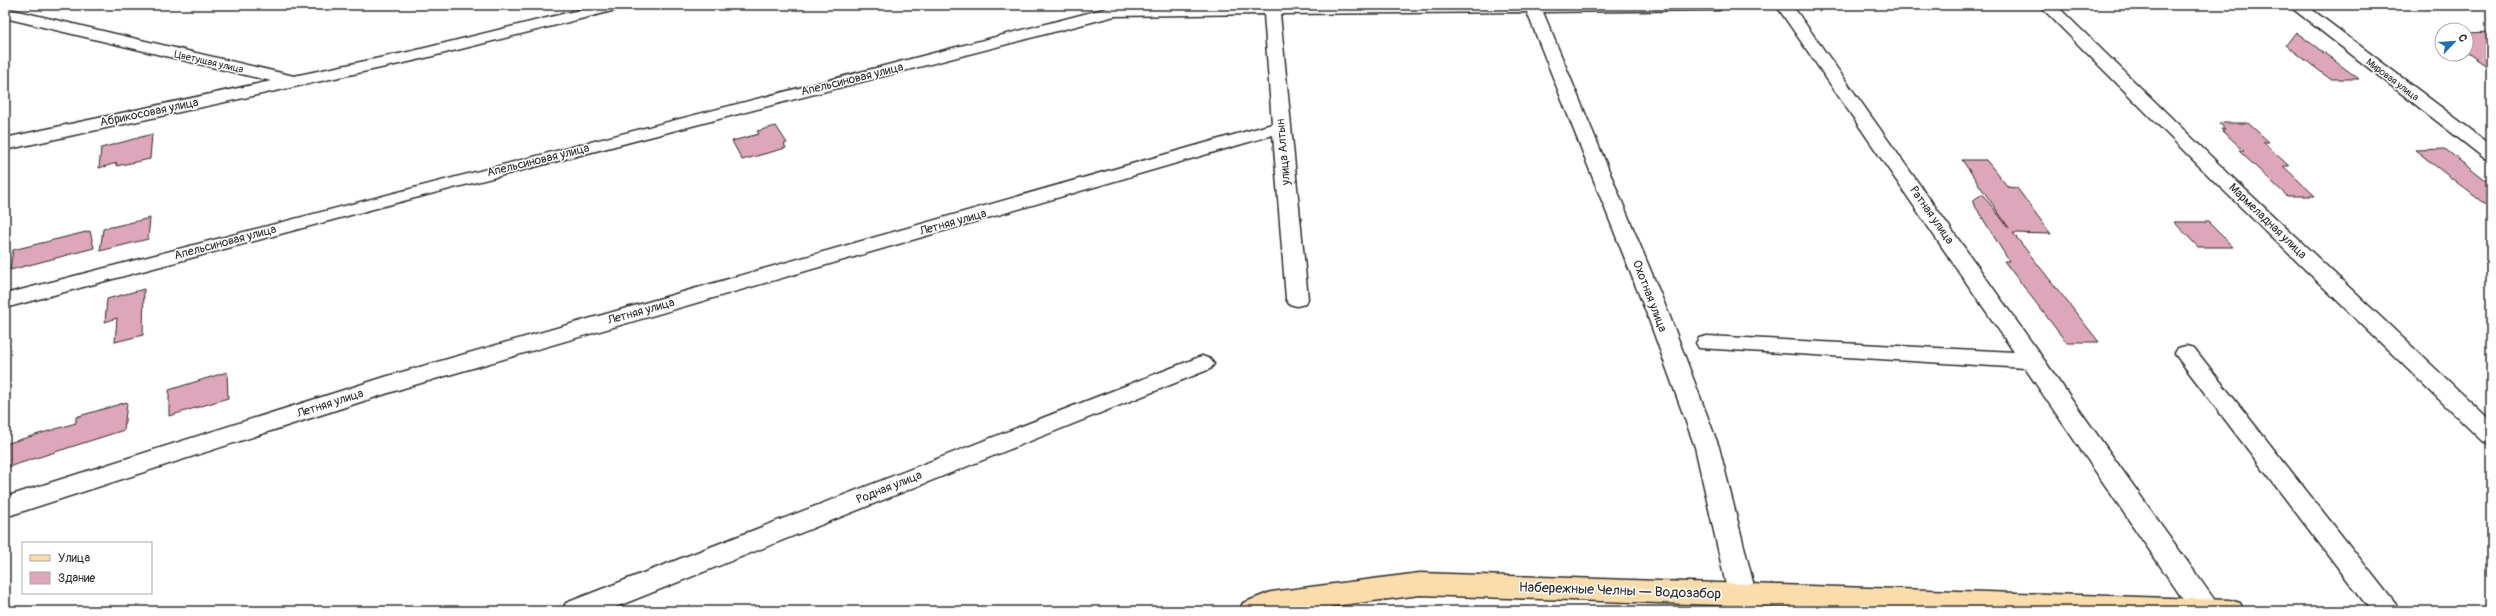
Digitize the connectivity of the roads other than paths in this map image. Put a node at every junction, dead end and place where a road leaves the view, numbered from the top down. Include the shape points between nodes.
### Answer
1 (618, 5) edge
2 (1719, 5) edge
3 (1784, 5) edge
4 (2047, 5) edge
5 (2296, 5) edge
6 (1271, 7) edge
7 (1532, 7) junction
8 (5, 13) edge
9 (293, 81) junction
10 (1281, 127) junction
11 (5, 144) edge
12 (2491, 154) edge
13 (1298, 299) dead end
14 (5, 301) edge
15 (1707, 344) dead end
16 (2186, 354) dead end
17 (2034, 361) junction
18 (1202, 364) dead end
19 (2491, 435) edge
20 (5, 507) edge
21 (1742, 594) junction
22 (2218, 610) edge
23 (576, 611) edge
24 (1253, 611) edge
25 (2386, 611) edge

1 - 9 street, Цветущая улица via 413,56
2 - 7 street, Апельсиновая улица
3 - 17 street, Ратная улица
4 - 19 street, Мармеладная улица via 2224,180
5 - 12 street, Мировая улица
6 - 7 street, Апельсиновая улица
6 - 10 street, улица Алтын
6 - 14 street, Апельсиновая улица via 1115,11
7 - 21 street, Охотная улица via 1659,317 1707,447
8 - 9 street, Цветущая улица
9 - 11 street, Абрикосовая улица
10 - 13 street, улица Алтын
10 - 20 street, Летняя улица via 396,382
15 - 17 street
16 - 25 street
17 - 22 street, Ратная улица via 2079,426
18 - 23 street, Родная улица
21 - 22 main road, Набережные Челны — Водозабор
21 - 24 main road, Набережные Челны — Водозабор via 1420,584 1271,603

